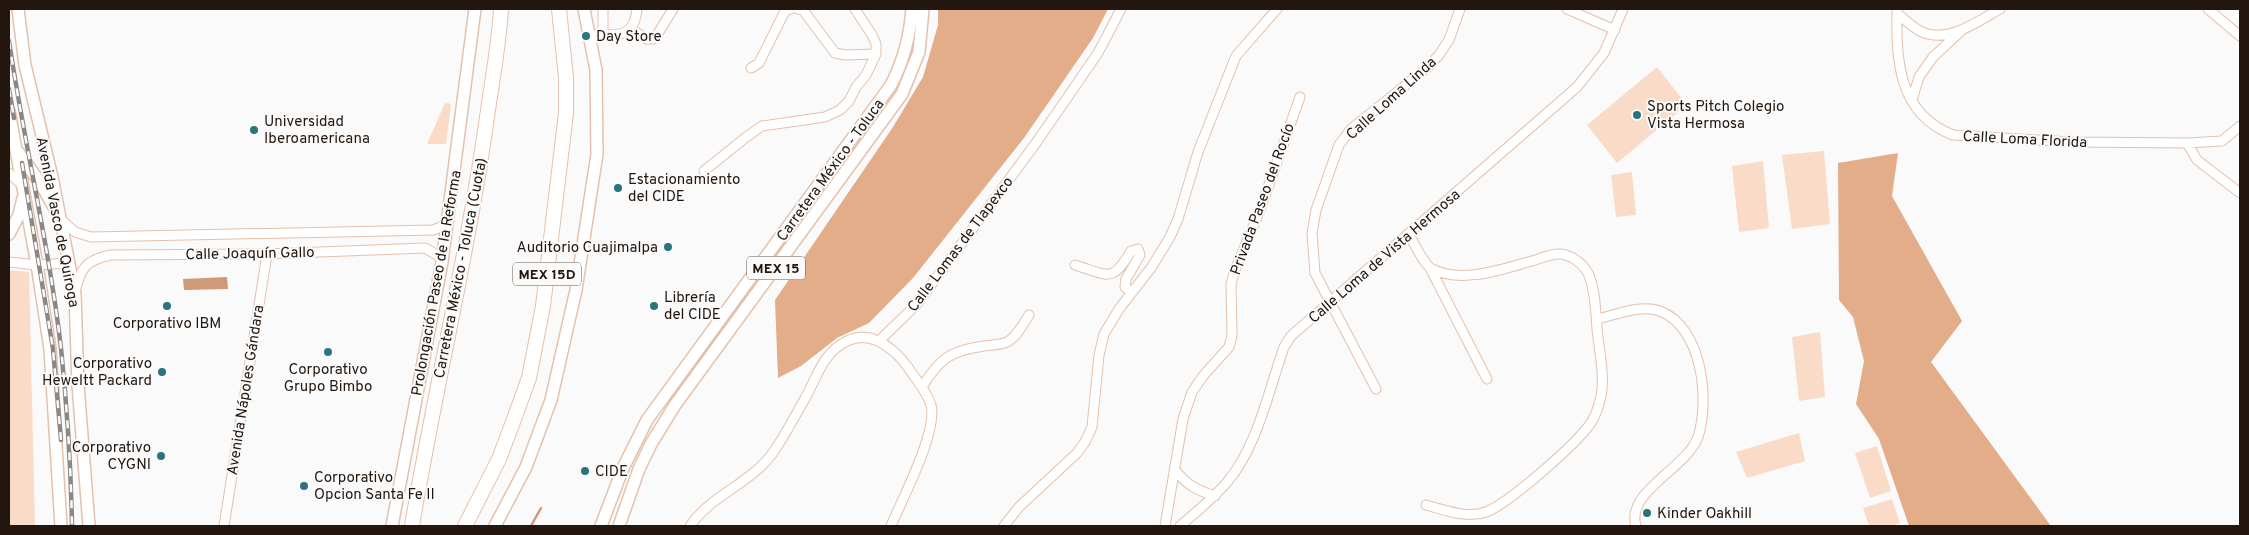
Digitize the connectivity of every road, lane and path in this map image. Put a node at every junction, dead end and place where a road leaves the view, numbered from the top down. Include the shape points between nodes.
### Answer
1 (18, 9) edge
2 (475, 9) edge
3 (501, 9) edge
4 (559, 9) edge
5 (584, 9) edge
6 (603, 9) edge
7 (637, 9) edge
8 (673, 9) edge
9 (791, 9) edge
10 (798, 9) edge
11 (855, 9) edge
12 (912, 9) edge
13 (923, 9) edge
14 (1121, 9) edge
15 (1277, 9) edge
16 (1460, 9) edge
17 (1567, 9) edge
18 (1623, 9) edge
19 (2000, 9) edge
20 (2208, 9) edge
21 (1897, 11) edge
22 (631, 30) junction
23 (1615, 30) junction
24 (1962, 30) junction
25 (20, 31) junction
26 (589, 35) junction
27 (603, 35) junction
28 (2240, 36) edge
29 (9, 38) edge
30 (876, 54) junction
31 (751, 68) dead end
32 (1300, 97) dead end
33 (1912, 100) junction
34 (9, 111) edge
35 (2240, 126) edge
36 (9, 142) edge
37 (2187, 143) junction
38 (17, 152) junction
39 (704, 171) dead end
40 (9, 174) edge
41 (23, 190) junction
42 (2240, 193) edge
43 (60, 219) junction
44 (448, 221) junction
45 (397, 230) junction
46 (9, 234) edge
47 (1409, 235) junction
48 (112, 237) junction
49 (393, 248) junction
50 (267, 254) junction
51 (111, 255) junction
52 (9, 262) edge
53 (442, 262) junction
54 (69, 263) junction
55 (37, 265) junction
56 (1075, 265) dead end
57 (1430, 268) junction
58 (1132, 292) junction
59 (75, 294) junction
60 (1330, 302) junction
61 (1029, 314) dead end
62 (1597, 319) junction
63 (880, 340) junction
64 (1487, 379) dead end
65 (922, 387) junction
66 (1376, 389) dead end
67 (1175, 470) junction
68 (1215, 496) junction
69 (1426, 506) dead end
70 (89, 525) edge
71 (62, 526) edge
72 (224, 526) edge
73 (392, 526) edge
74 (412, 526) edge
75 (465, 526) edge
76 (495, 526) edge
77 (601, 526) edge
78 (619, 526) edge
79 (690, 526) edge
80 (891, 526) edge
81 (1004, 526) edge
82 (1165, 526) edge
83 (1180, 526) edge
84 (1636, 526) edge

1 - 25 main road, Avenida Vasco de Quiroga
2 - 44 main road, Prolongación Paseo de la Reforma
3 - 74 highway, Carretera México - Toluca (Cuota) via 483,146 462,269
4 - 75 highway, MEX 15D via 566,113 543,306 526,387 499,459
5 - 26 main road
6 - 27 street
7 - 22 street
8 - 22 street via 653,39
9 - 31 street via 785,11 759,63
10 - 30 street via 803,10 835,53 846,56
11 - 30 street via 872,35
12 - 77 main road, Carretera México - Toluca / MEX 15 via 906,53 892,85 647,420 623,468
13 - 78 main road, Carretera México - Toluca / MEX 15 via 918,52 902,94 675,405 639,469
14 - 63 street, Calle Lomas de Tlapexco via 1098,53 1036,142 917,304
15 - 58 street via 1236,56 1198,152 1178,219 1152,268
16 - 60 street, Calle Loma Linda via 1449,40 1439,55 1352,129 1339,145 1316,210 1312,233 1315,273
17 - 23 street
18 - 23 street, Calle Loma de Vista Hermosa
19 - 24 street
20 - 28 street
21 - 24 street via 1913,28 1924,33 1934,35
21 - 33 street, Calle Loma Florida via 1896,50
22 - 27 street via 626,34
23 - 47 street, Calle Loma de Vista Hermosa via 1604,53 1577,87
24 - 33 street via 1933,56 1919,76
25 - 29 main road
25 - 43 main road, Avenida Vasco de Quiroga
26 - 27 street
26 - 76 main road via 596,70 597,154 576,290 551,400 526,467
30 - 39 street via 866,75 840,110 824,117 762,126
32 - 67 street, Privada Paseo del Rocío via 1231,284 1232,336 1229,347 1192,392 1183,419
33 - 37 street, Calle Loma Florida via 1924,119 1953,135 2071,142
34 - 38 main road, Avenida Vasco de Quiroga
35 - 37 street, Calle Loma Florida via 2222,141
36 - 38 street
37 - 42 street via 2197,160
38 - 41 main road, Avenida Vasco de Quiroga
38 - 43 main road via 41,184
40 - 41 street
41 - 46 main road via 19,215
41 - 55 main road, Avenida Vasco de Quiroga
43 - 48 street, Calle Joaquín Gallo via 82,235
43 - 54 main road, Avenida Vasco de Quiroga
44 - 45 street, Calle Joaquín Gallo via 433,230
44 - 53 main road, Prolongación Paseo de la Reforma
45 - 48 street, Calle Joaquín Gallo
45 - 49 street via 399,240
47 - 57 street
47 - 60 street, Calle Loma de Vista Hermosa
48 - 51 street
49 - 50 street, Calle Joaquín Gallo
49 - 53 street, Calle Joaquín Gallo via 425,248
50 - 51 street, Calle Joaquín Gallo
50 - 72 street, Avenida Nápoles Gándara
51 - 59 street, Calle Joaquín Gallo via 96,258 82,269
52 - 55 street
53 - 73 main road, Prolongación Paseo de la Reforma
54 - 55 street
54 - 59 main road, Avenida Vasco de Quiroga
55 - 71 main road, Avenida Vasco de Quiroga via 54,391
56 - 58 street via 1107,275 1114,274 1131,251 1138,249 1140,255 1126,279 1125,287
57 - 62 street via 1466,275 1556,254 1566,255 1587,270
57 - 64 street
58 - 81 street via 1104,334 1092,427 1085,442 1019,506
59 - 70 main road, Avenida Vasco de Quiroga via 78,386
60 - 66 street, Calle Loma Linda
60 - 68 street, Calle Loma de Vista Hermosa via 1291,336 1284,347 1252,440 1241,463
61 - 65 street via 1015,336 1006,342 950,355 935,366
62 - 69 street via 1602,385 1600,400 1588,427 1514,495 1485,512 1456,513
62 - 84 street via 1647,309 1673,318 1694,344 1702,380 1698,436 1689,453 1642,497 1635,508
63 - 65 street via 896,352
63 - 79 street via 848,341 832,351 772,454 753,474 699,513
65 - 80 street via 931,405 932,420
67 - 68 street via 1185,483
67 - 82 street, Privada Paseo del Rocío
68 - 83 street, Calle Loma de Vista Hermosa

